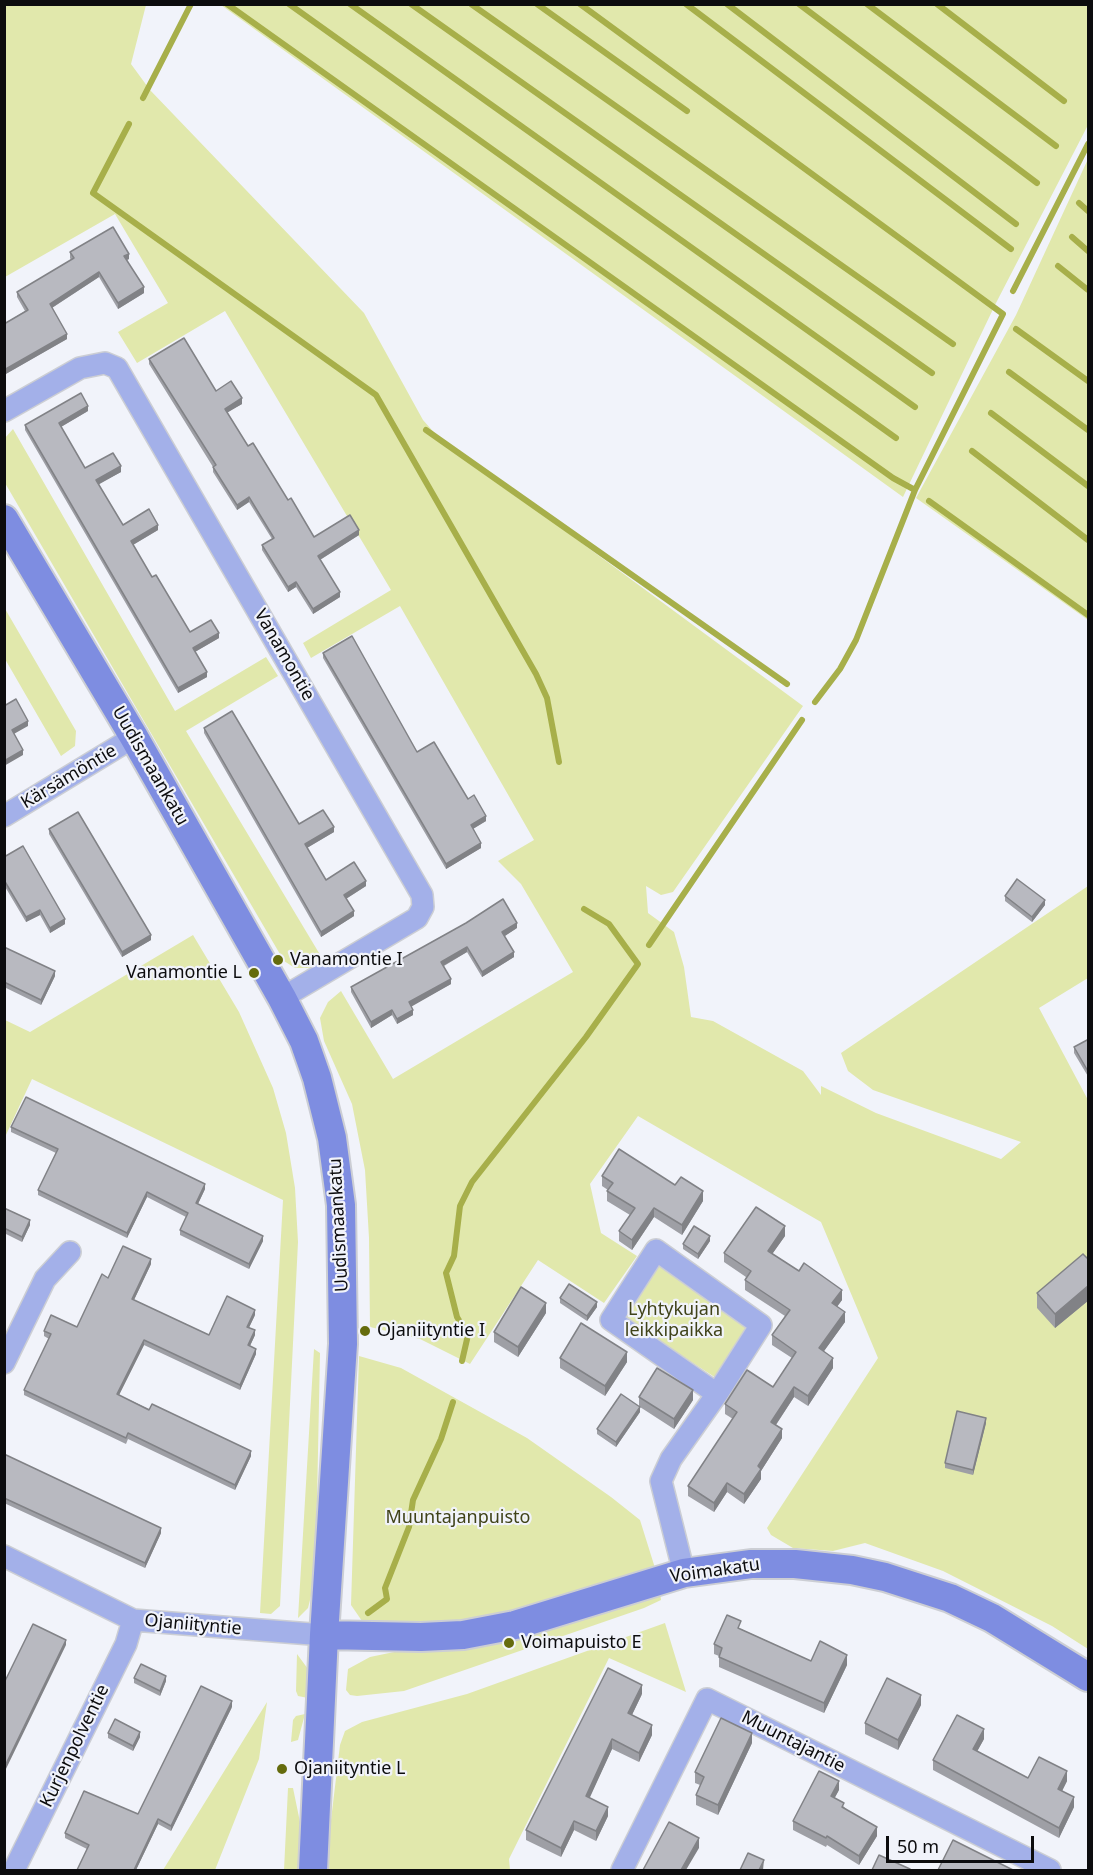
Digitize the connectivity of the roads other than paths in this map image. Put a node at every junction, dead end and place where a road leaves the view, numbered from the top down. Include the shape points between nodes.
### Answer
1 (4, 411) edge
2 (4, 519) edge
3 (134, 737) junction
4 (4, 816) edge
5 (282, 998) junction
6 (70, 1252) dead end
7 (4, 1363) edge
8 (717, 1394) junction
9 (4, 1556) edge
10 (684, 1573) junction
11 (133, 1620) junction
12 (324, 1635) junction
13 (1089, 1677) edge
14 (14, 1870) edge
15 (313, 1870) edge
16 (622, 1870) edge
17 (1050, 1870) edge

1 - 5 street, Vanamontie via 80,368 105,363 117,368 422,895 423,907 417,918
2 - 3 street, Uudismaankatu
3 - 4 street, Kärsämöntie
3 - 5 street, Uudismaankatu
5 - 12 street, Uudismaankatu via 317,1078 332,1138 341,1205 343,1344
6 - 7 street via 45,1279
8 - 8 street via 760,1323 656,1250 611,1320
8 - 10 street via 671,1459 661,1481
9 - 11 street, Ojaniityntie
10 - 12 street, Voimakatu via 487,1631 421,1637
10 - 13 street, Voimakatu via 774,1563 823,1566 885,1577 917,1586 992,1618
11 - 12 street, Ojaniityntie
11 - 14 street, Kurjenpolventie via 126,1644
12 - 15 street, Uudismaankatu
16 - 17 street, Muuntajantie via 707,1699

